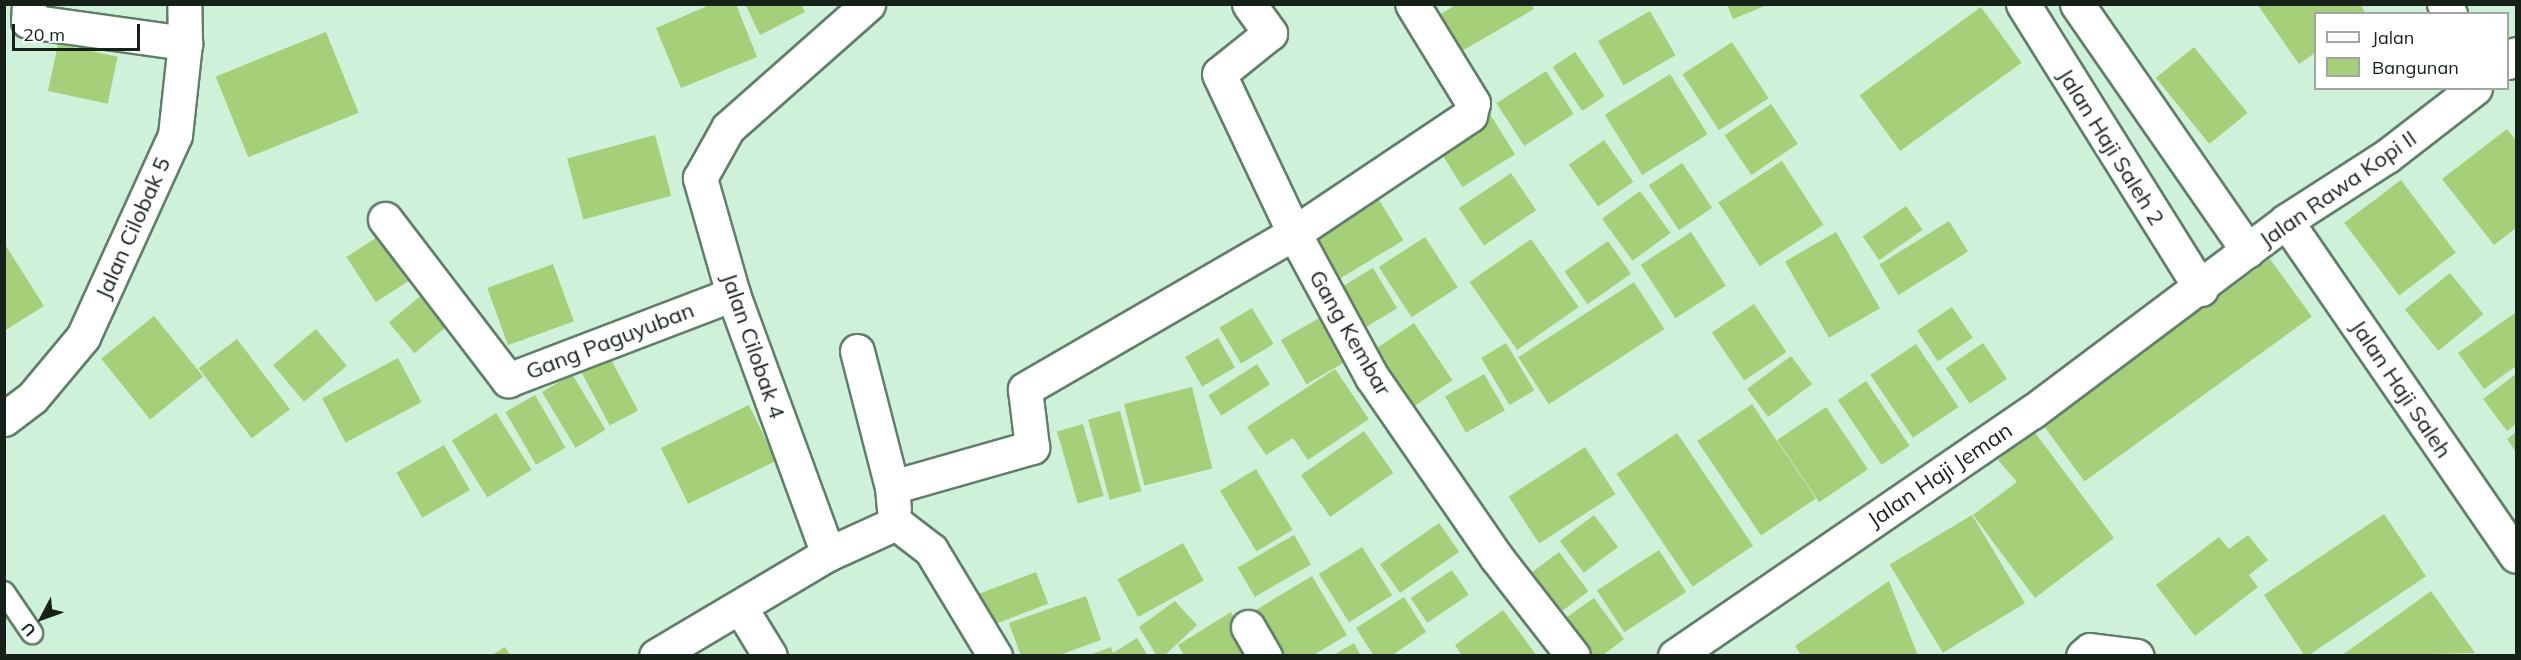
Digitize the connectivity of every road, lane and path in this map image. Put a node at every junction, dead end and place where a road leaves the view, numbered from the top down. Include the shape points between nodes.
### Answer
1 (29, 4) edge
2 (184, 4) edge
3 (868, 4) edge
4 (1249, 4) edge
5 (1412, 4) edge
6 (2022, 4) edge
7 (2077, 4) edge
8 (185, 43) junction
9 (2472, 90) edge
10 (385, 219) dead end
11 (2286, 221) junction
12 (1294, 233) junction
13 (2248, 251) junction
14 (2200, 289) junction
15 (733, 294) junction
16 (857, 351) dead end
17 (4, 419) edge
18 (892, 487) junction
19 (896, 523) junction
20 (2514, 547) edge
21 (828, 554) junction
22 (4, 592) edge
23 (740, 607) junction
24 (1248, 627) dead end
25 (32, 633) dead end
26 (656, 656) edge
27 (770, 656) edge
28 (995, 656) edge
29 (1264, 656) edge
30 (1573, 656) edge
31 (1675, 656) edge
32 (2083, 656) edge
33 (2137, 656) edge

1 - 8 street via 28,21
2 - 8 street, Jalan Cilobak 5
3 - 15 street, Jalan Cilobak 4 via 728,128 700,178
4 - 12 street, Gang Kembar via 1270,33 1219,74
5 - 12 street via 1474,108 1470,115
6 - 14 street, Jalan Haji Saleh 2
7 - 13 street
8 - 17 street, Jalan Cilobak 5 via 175,135 83,338 32,398
9 - 11 street, Jalan Rawa Kopi II via 2387,156
10 - 15 street, Gang Paguyuban via 508,380
11 - 13 street, Jalan Rawa Kopi II
11 - 20 street, Jalan Haji Saleh
12 - 18 street via 1025,389 1032,447
12 - 30 street, Gang Kembar via 1372,377 1496,557
13 - 14 street, Jalan Rawa Kopi II
14 - 31 street, Jalan Haji Jeman via 2032,412
15 - 21 street, Jalan Cilobak 4
16 - 18 street
18 - 19 street
19 - 21 street
19 - 28 street via 931,550
21 - 23 street
22 - 25 lane
23 - 26 street
23 - 27 street
24 - 29 street
32 - 33 street via 2091,650

